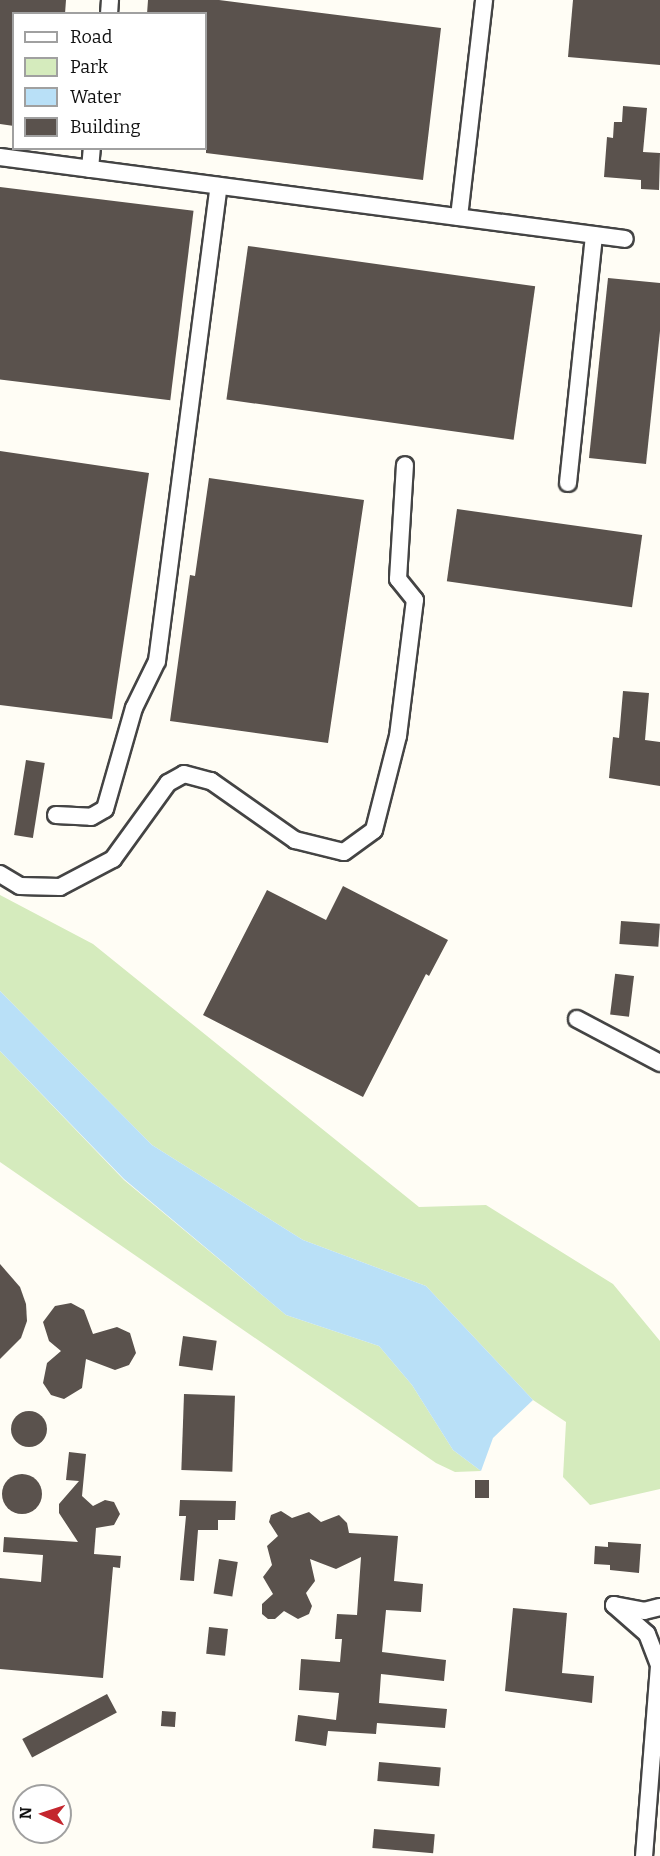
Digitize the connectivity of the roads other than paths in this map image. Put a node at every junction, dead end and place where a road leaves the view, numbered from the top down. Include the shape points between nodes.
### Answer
1 (484, 0) edge
2 (92, 150) edge
3 (0, 157) edge
4 (90, 169) junction
5 (219, 186) junction
6 (459, 217) junction
7 (594, 235) junction
8 (625, 239) dead end
9 (405, 465) dead end
10 (568, 483) dead end
11 (56, 815) dead end
12 (0, 874) edge
13 (577, 1018) dead end
14 (660, 1063) edge
15 (660, 1607) edge
16 (644, 1856) edge

1 - 6 street
2 - 4 street
3 - 4 street
4 - 5 street
5 - 6 street
5 - 11 street via 157,661 134,708 105,809 91,817
6 - 7 street
7 - 8 street
7 - 10 street
9 - 12 street via 398,579 414,600 398,736 374,830 344,852 295,840 212,781 184,774 168,783 114,859 60,887 20,886
13 - 14 street
15 - 16 street via 645,1611 614,1605 646,1634 659,1666

